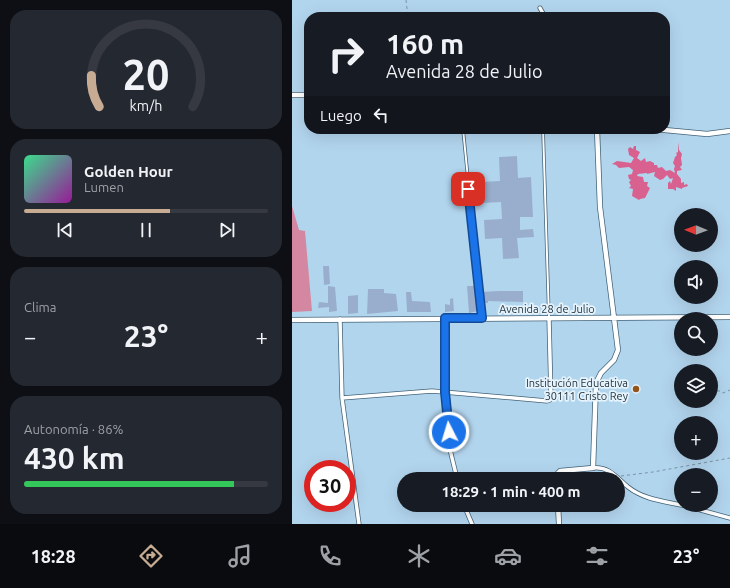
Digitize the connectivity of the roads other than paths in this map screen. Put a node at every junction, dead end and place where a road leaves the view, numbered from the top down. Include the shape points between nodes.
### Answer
1 (540, 8) dead end
2 (542, 12) edge
3 (292, 95) edge
4 (304, 95) edge
5 (670, 131) edge
6 (730, 131) edge
7 (464, 134) edge
8 (543, 134) edge
9 (597, 134) edge
10 (730, 317) edge
11 (445, 318) junction
12 (482, 318) junction
13 (549, 318) junction
14 (614, 318) junction
15 (340, 319) junction
16 (292, 320) edge
17 (445, 392) junction
18 (342, 398) junction
19 (593, 468) junction
20 (455, 472) edge
21 (559, 472) edge
22 (674, 504) edge
23 (467, 512) edge
24 (558, 512) edge
25 (707, 512) edge
26 (730, 518) edge
27 (359, 524) edge
28 (472, 524) edge
29 (559, 524) edge

1 - 2 street
3 - 4 street
5 - 6 street via 707,134
7 - 12 lane
8 - 13 lane
9 - 14 street via 600,207
10 - 14 street, Avenida 28 de Julio
11 - 12 street, Avenida 28 de Julio
11 - 15 street, Avenida 28 de Julio
11 - 17 street
12 - 13 street, Avenida 28 de Julio
13 - 14 street, Avenida 28 de Julio
13 - 17 street via 550,400
14 - 19 street via 618,350 614,360 600,373 596,383
15 - 16 street, Avenida 28 de Julio
15 - 18 street
17 - 18 street
17 - 20 street via 450,448
18 - 27 street
19 - 21 street
19 - 22 street via 601,468 617,476 637,493
23 - 28 street
24 - 29 street
25 - 26 street

